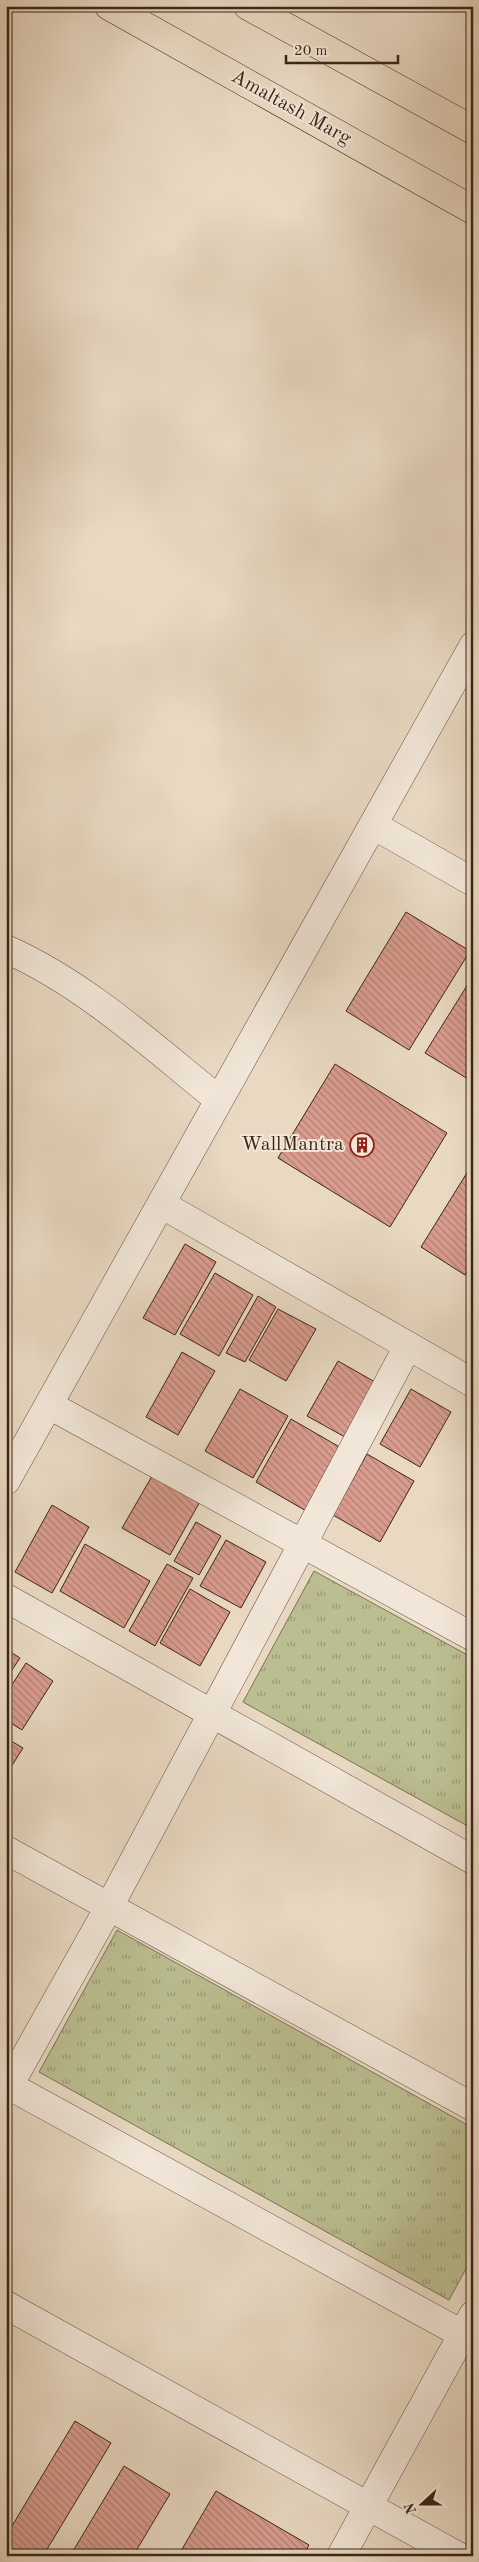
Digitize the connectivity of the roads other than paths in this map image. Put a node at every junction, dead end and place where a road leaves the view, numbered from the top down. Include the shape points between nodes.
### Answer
1 (109, 6) edge
2 (248, 6) edge
3 (473, 130) edge
4 (473, 210) edge
5 (473, 646) edge
6 (373, 825) junction
7 (473, 882) edge
8 (6, 949) edge
9 (220, 1100) junction
10 (161, 1204) junction
11 (408, 1346) junction
12 (473, 1384) edge
13 (49, 1405) junction
14 (6, 1481) edge
15 (302, 1543) junction
16 (6, 1598) edge
17 (473, 1637) edge
18 (212, 1713) junction
19 (6, 1850) edge
20 (473, 1860) edge
21 (109, 1907) junction
22 (7, 2087) edge
23 (473, 2107) edge
24 (6, 2305) edge
25 (469, 2330) edge
26 (368, 2506) junction
27 (341, 2556) edge
28 (458, 2556) edge

1 - 4 main road, Amaltash Marg
2 - 3 main road
5 - 6 street
6 - 7 street
6 - 9 street
8 - 9 street via 28,959 112,1013
9 - 10 street
10 - 11 street
10 - 13 street
11 - 12 street
11 - 15 street
13 - 14 street
13 - 15 street
15 - 17 street
15 - 18 street
16 - 18 street
18 - 20 street
18 - 21 street
19 - 21 street
21 - 22 street
21 - 23 street
22 - 25 street
24 - 26 street
25 - 26 street
26 - 27 street
26 - 28 street

